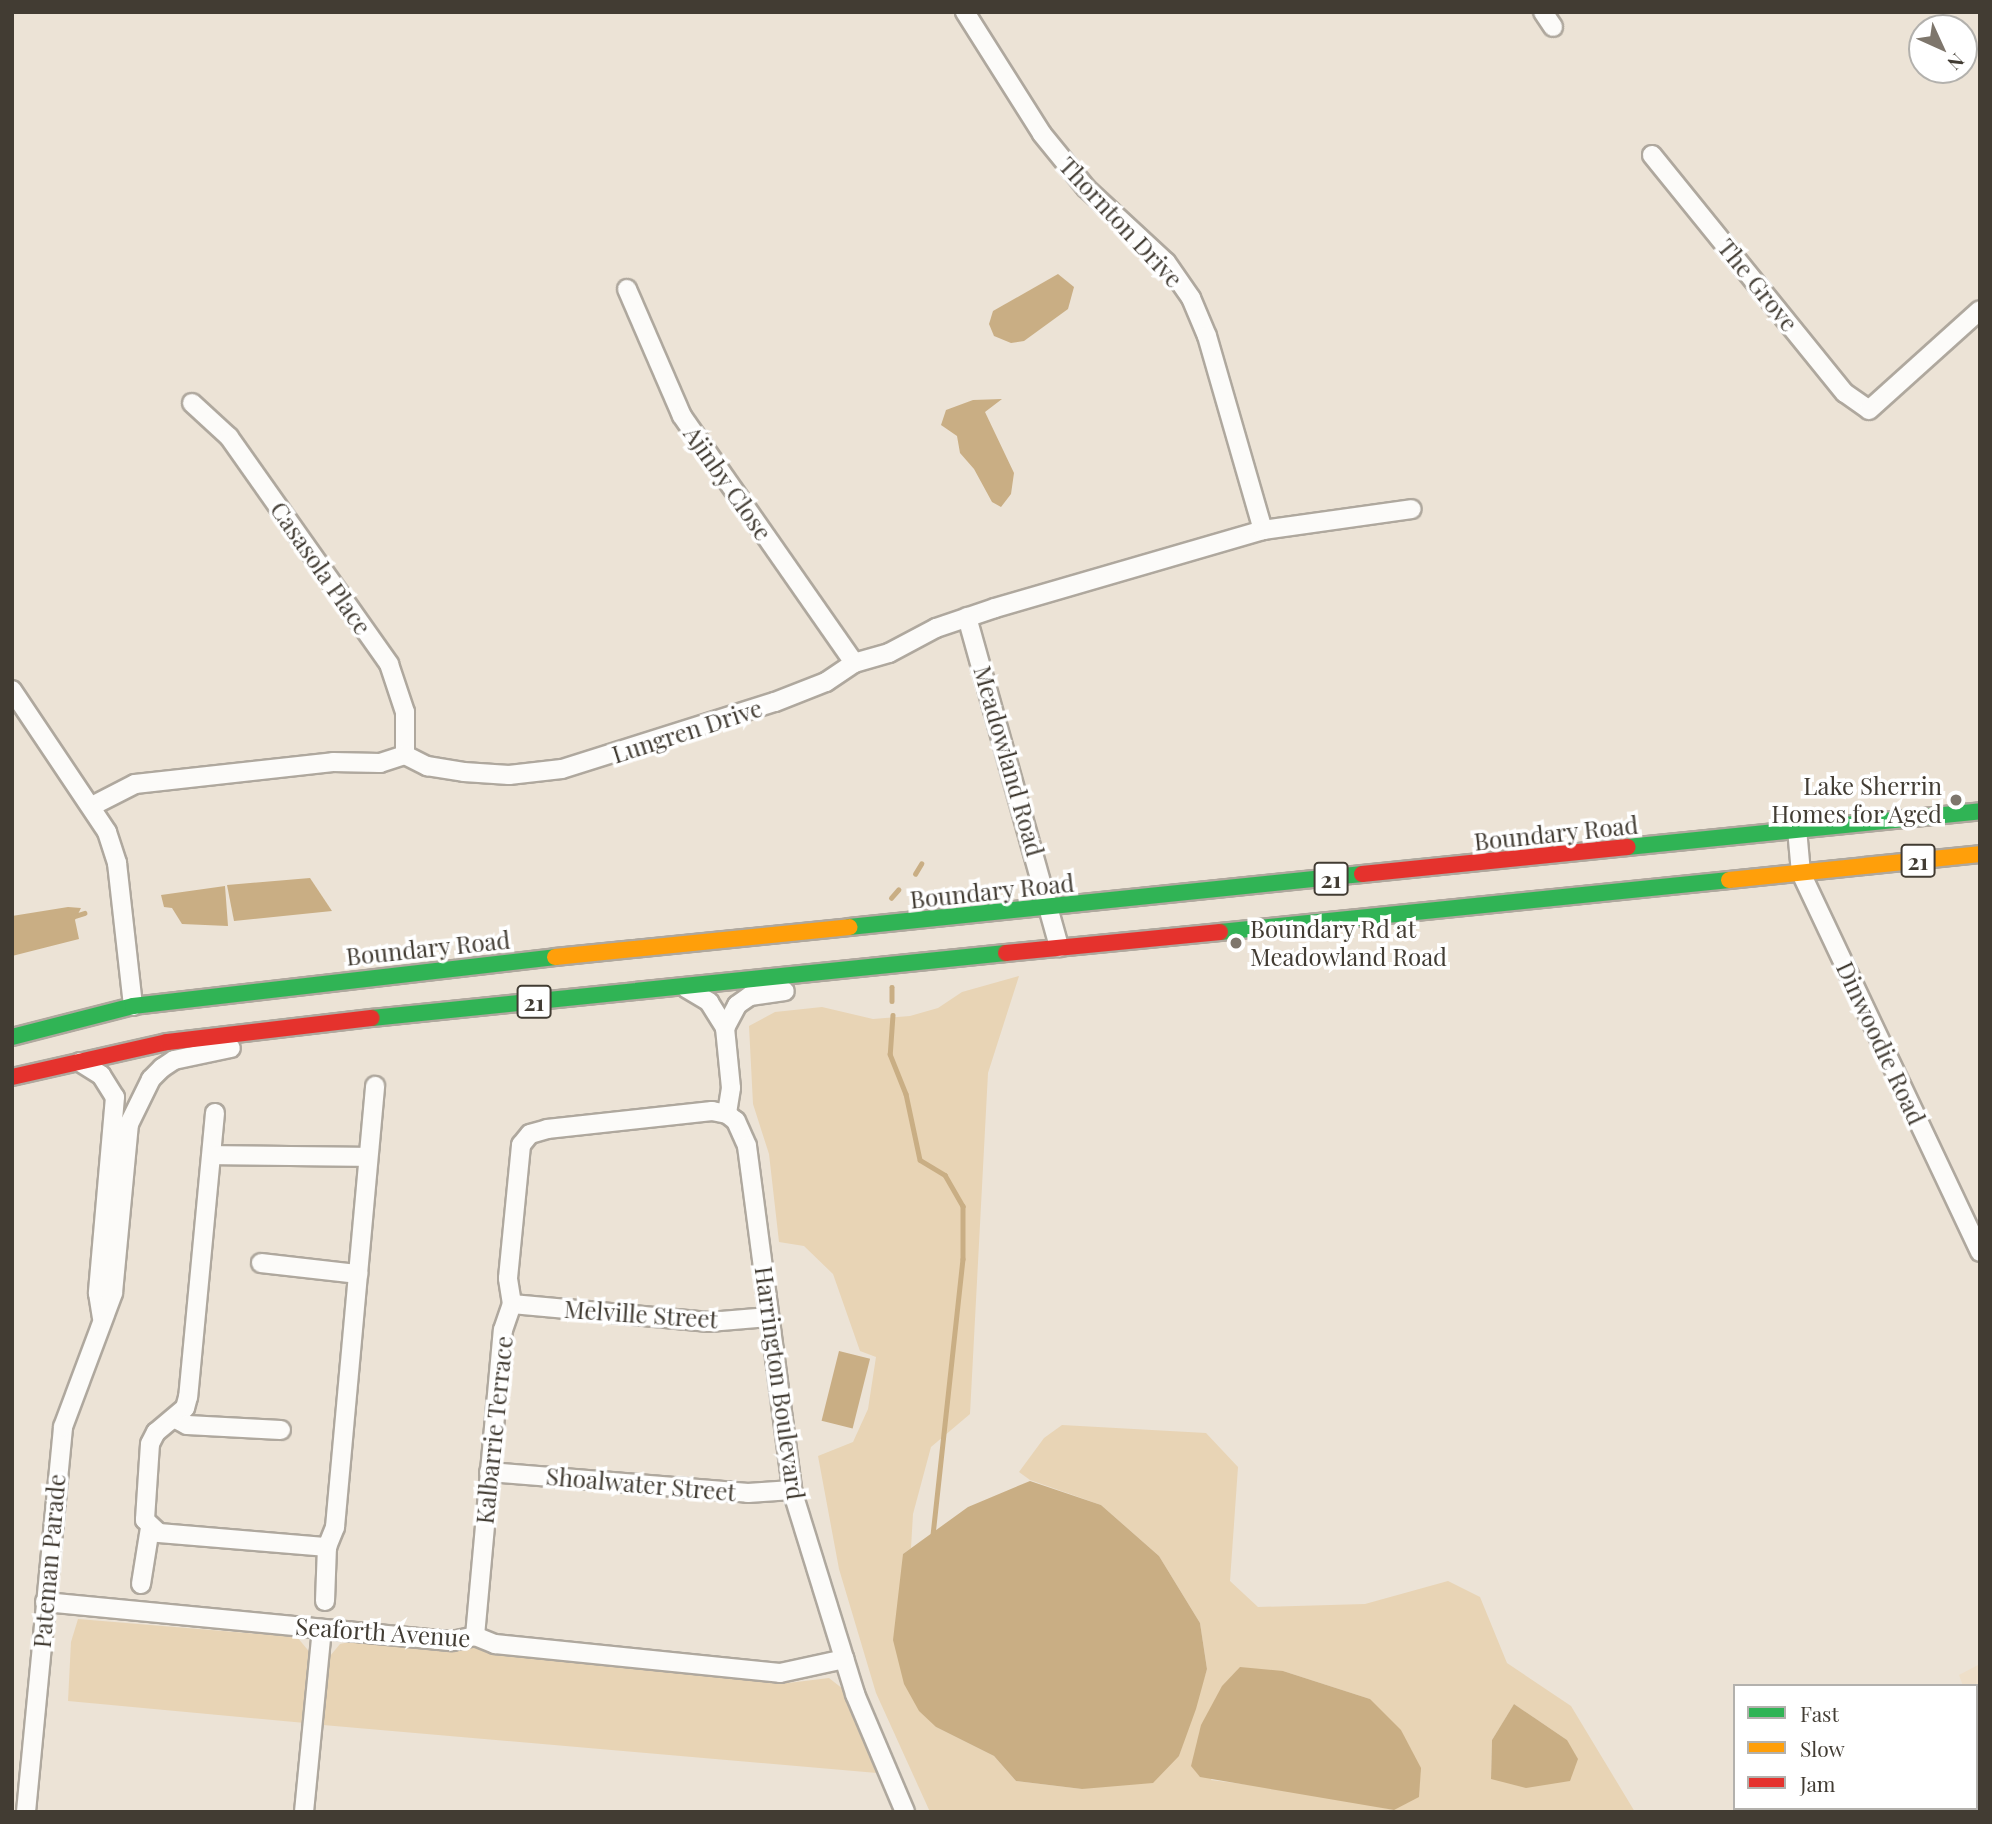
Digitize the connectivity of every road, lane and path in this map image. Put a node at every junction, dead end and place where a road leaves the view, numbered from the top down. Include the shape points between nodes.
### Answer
1 (965, 12) edge
2 (1652, 155) dead end
3 (627, 289) dead end
4 (1980, 310) edge
5 (192, 403) dead end
6 (1412, 509) dead end
7 (1263, 530) junction
8 (967, 617) junction
9 (854, 663) junction
10 (12, 690) edge
11 (405, 755) junction
12 (92, 806) junction
13 (1980, 811) edge
14 (1797, 829) junction
15 (1980, 854) edge
16 (1801, 873) junction
17 (1051, 908) junction
18 (1059, 947) junction
19 (995, 953) junction
20 (682, 986) junction
21 (133, 1006) junction
22 (304, 1025) junction
23 (725, 1028) junction
24 (12, 1037) edge
25 (76, 1060) junction
26 (12, 1077) edge
27 (375, 1086) dead end
28 (215, 1113) dead end
29 (727, 1114) junction
30 (213, 1154) junction
31 (367, 1157) junction
32 (1980, 1252) edge
33 (261, 1263) dead end
34 (358, 1274) junction
35 (512, 1304) junction
36 (769, 1317) junction
37 (102, 1318) junction
38 (174, 1418) junction
39 (281, 1430) dead end
40 (489, 1472) junction
41 (792, 1490) junction
42 (150, 1528) junction
43 (327, 1547) junction
44 (141, 1584) dead end
45 (324, 1601) dead end
46 (45, 1602) junction
47 (321, 1629) junction
48 (475, 1636) junction
49 (844, 1659) junction
50 (26, 1812) edge
51 (304, 1812) edge
52 (905, 1812) edge

1 - 7 street, Thornton Drive via 1042,134 1086,188 1166,262 1191,298 1208,336
2 - 4 street, The Grove via 1846,393 1869,410
3 - 9 street, Ajinby Close via 682,416
5 - 11 street, Casasola Place via 229,438 389,664 405,712
6 - 7 street, Lungren Drive
7 - 8 street, Lungren Drive
8 - 9 street, Lungren Drive via 889,653
8 - 17 street, Meadowland Road
9 - 11 street, Lungren Drive via 826,682 775,702 562,769 509,775 464,772 427,766
10 - 12 street
11 - 12 street via 380,763 333,762 135,784
12 - 21 street via 117,863
13 - 14 highway, Boundary Road / 21
14 - 16 street, Dinwoodie Road
14 - 17 highway, Boundary Road / 21
15 - 16 highway, 21
16 - 18 highway, 21
16 - 32 street, Dinwoodie Road
17 - 18 street, Meadowland Road
17 - 21 highway, Boundary Road / 21 via 304,983
18 - 19 highway, 21
19 - 20 highway, 21
19 - 23 street via 968,964 750,996 737,1005
20 - 22 highway, 21
20 - 23 street via 709,1002
21 - 24 highway, Boundary Road / 21
22 - 25 highway, 21 via 167,1042
22 - 37 street, Pateman Parade via 267,1041 174,1060 151,1079 129,1124 113,1293
23 - 29 street via 731,1088
25 - 26 highway, 21
25 - 37 street, Pateman Parade via 101,1075 115,1097 98,1293
27 - 31 street
28 - 30 street
29 - 35 street, Kalbarrie Terrace via 712,1111 530,1134 520,1158 508,1278
29 - 36 street, Harrington Boulevard via 736,1121 747,1146
30 - 31 street
30 - 38 street via 188,1397 185,1408
31 - 34 street
33 - 34 street
34 - 43 street via 335,1527
35 - 36 street, Melville Street via 709,1322
35 - 40 street, Kalbarrie Terrace via 503,1330
36 - 41 street, Harrington Boulevard
37 - 46 street, Pateman Parade via 88,1369 63,1427
38 - 39 street via 187,1425
38 - 42 street via 156,1432 150,1444 145,1520
40 - 41 street, Shoalwater Street via 748,1493
40 - 48 street, Kalbarrie Terrace
41 - 49 street, Harrington Boulevard
42 - 43 street via 159,1533
42 - 44 street
43 - 45 street
46 - 47 street, Seaforth Avenue
46 - 50 street, Pateman Parade
47 - 48 street, Seaforth Avenue via 452,1641
47 - 51 street
48 - 49 street, Seaforth Avenue via 495,1644 780,1673
49 - 52 street, Harrington Boulevard

